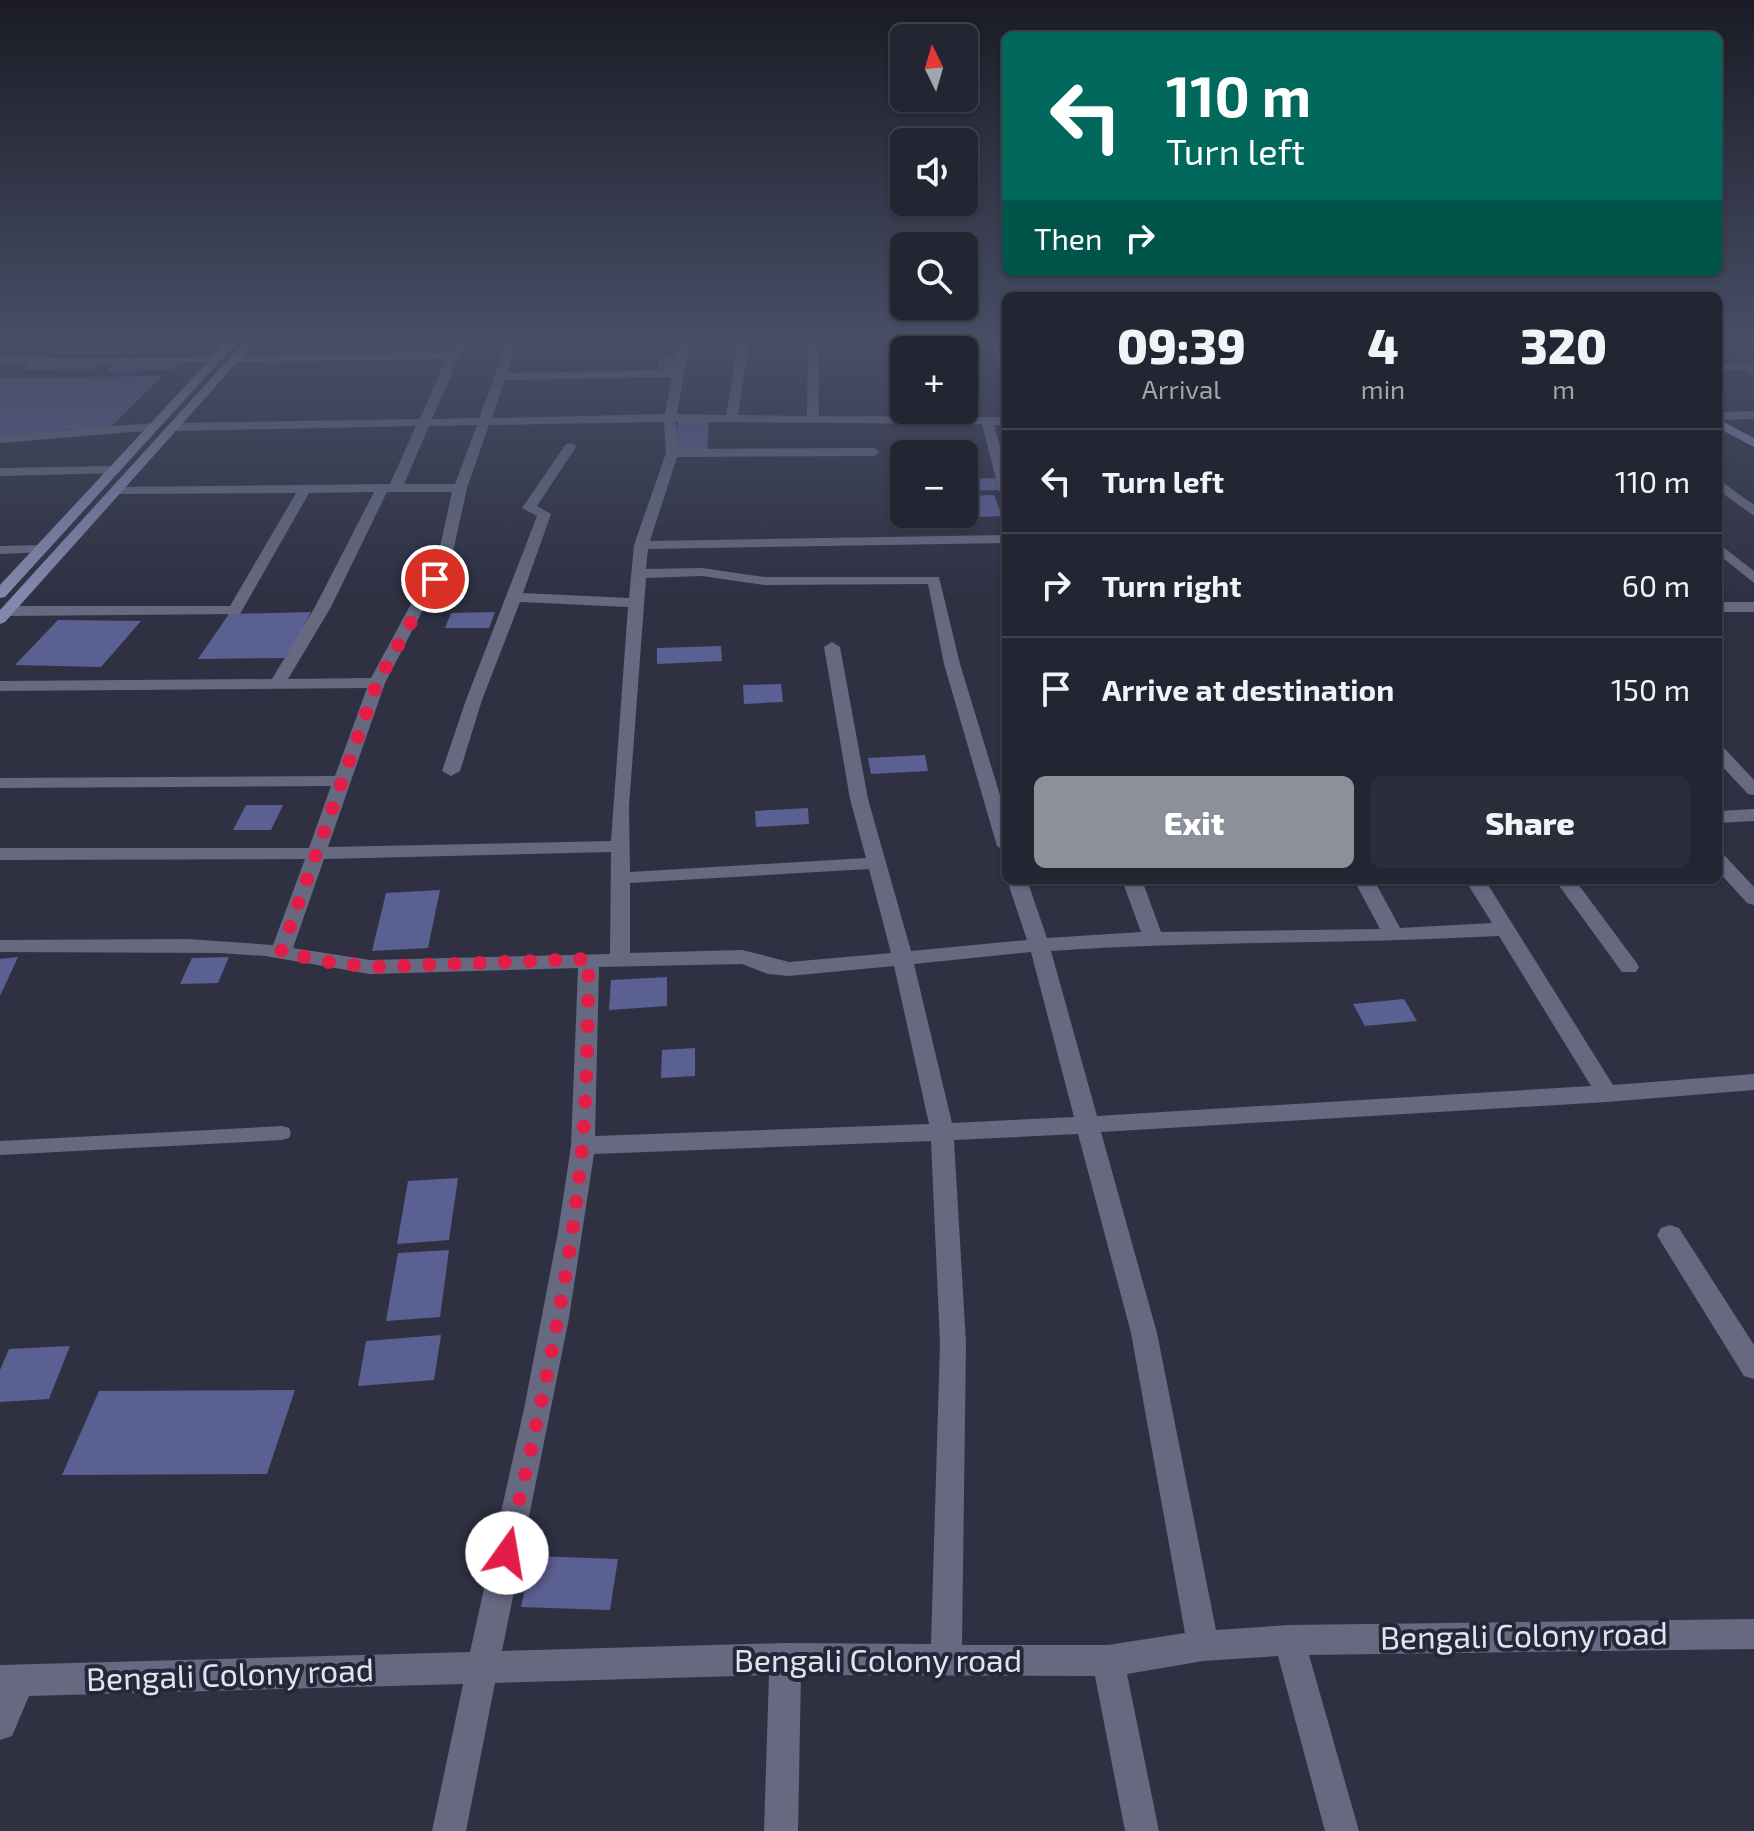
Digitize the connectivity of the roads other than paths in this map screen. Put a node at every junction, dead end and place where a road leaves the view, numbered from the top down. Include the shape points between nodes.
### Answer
1 (155, 424) edge
2 (178, 424) edge
3 (266, 424) edge
4 (422, 424) edge
5 (482, 424) edge
6 (670, 424) edge
7 (988, 424) edge
8 (1722, 425) edge
9 (153, 427) junction
10 (176, 427) junction
11 (0, 439) edge
12 (1754, 443) edge
13 (570, 447) dead end
14 (874, 452) dead end
15 (672, 453) junction
16 (114, 470) junction
17 (0, 472) edge
18 (1002, 476) edge
19 (460, 488) junction
20 (389, 489) junction
21 (119, 490) junction
22 (304, 490) junction
23 (1754, 493) edge
24 (1725, 494) edge
25 (1754, 512) edge
26 (1002, 539) edge
27 (641, 545) junction
28 (41, 549) junction
29 (0, 550) edge
30 (1722, 551) edge
31 (641, 574) junction
32 (1754, 579) edge
33 (6, 581) edge
34 (0, 594) edge
35 (514, 597) junction
36 (637, 603) junction
37 (1722, 607) edge
38 (1754, 607) edge
39 (3, 615) edge
40 (832, 647) dead end
41 (377, 683) junction
42 (277, 684) junction
43 (0, 686) edge
44 (1722, 756) edge
45 (451, 771) dead end
46 (341, 781) junction
47 (0, 783) edge
48 (1754, 790) edge
49 (1754, 815) edge
50 (1722, 817) edge
51 (1002, 833) edge
52 (621, 846) junction
53 (318, 851) junction
54 (0, 854) edge
55 (876, 863) junction
56 (1722, 864) edge
57 (619, 878) junction
58 (1018, 884) edge
59 (1133, 884) edge
60 (1366, 884) edge
61 (1478, 884) edge
62 (1568, 884) edge
63 (1754, 899) edge
64 (1506, 929) junction
65 (1393, 935) junction
66 (1153, 938) junction
67 (1039, 945) junction
68 (0, 946) edge
69 (281, 952) junction
70 (589, 959) junction
71 (620, 959) junction
72 (903, 960) junction
73 (1629, 967) dead end
74 (1754, 1082) edge
75 (1607, 1094) junction
76 (1087, 1123) junction
77 (942, 1132) junction
78 (282, 1133) dead end
79 (583, 1146) junction
80 (0, 1148) edge
81 (1670, 1235) dead end
82 (1754, 1368) edge
83 (1754, 1634) edge
84 (1289, 1640) junction
85 (1203, 1646) junction
86 (785, 1659) junction
87 (946, 1660) junction
88 (1108, 1661) junction
89 (481, 1667) junction
90 (9, 1681) edge
91 (0, 1724) edge
92 (449, 1831) edge
93 (781, 1831) edge
94 (1142, 1831) edge
95 (1342, 1831) edge

1 - 9 main road
2 - 10 main road
3 - 10 street
4 - 20 street
5 - 19 street
6 - 15 street
7 - 18 street
8 - 12 main road
9 - 11 street
9 - 16 main road
10 - 21 main road
13 - 35 street via 529,508 544,514
14 - 15 street
15 - 27 street
16 - 17 street
16 - 28 main road
19 - 20 street
19 - 41 street via 441,566
20 - 22 street
20 - 42 street
21 - 22 street
21 - 39 main road
22 - 39 street via 235,611
23 - 24 street
24 - 25 street
26 - 27 street
27 - 31 street
28 - 29 street
28 - 33 main road
30 - 32 street
31 - 36 street
31 - 51 street via 702,572 764,581 934,580 952,664
33 - 34 main road
35 - 36 street
35 - 45 street
36 - 52 street via 623,745
37 - 38 street
40 - 55 street
41 - 42 street
41 - 46 street
42 - 43 street
44 - 48 street
46 - 47 street
46 - 53 street
49 - 50 street
52 - 53 street
52 - 57 street
53 - 54 street
53 - 69 street
55 - 57 street
55 - 72 street
56 - 63 street
57 - 71 street
58 - 67 street
59 - 66 street
60 - 65 street
61 - 64 street
62 - 73 street
64 - 65 street
64 - 75 street
65 - 66 street
66 - 67 street
67 - 72 street
67 - 76 street
68 - 69 street
69 - 70 street via 370,967
70 - 71 street
70 - 79 street
71 - 72 street via 752,957 777,969
72 - 77 street
74 - 75 street
75 - 76 street
76 - 77 street
76 - 85 street via 1144,1333
77 - 79 street via 748,1135
77 - 87 street via 953,1343
78 - 80 lane
79 - 89 street via 546,1381
81 - 82 street
83 - 84 street, Bengali Colony road
84 - 85 street, Bengali Colony road
84 - 95 street
85 - 88 street, Bengali Colony road
86 - 87 street, Bengali Colony road
86 - 89 street, Bengali Colony road
86 - 93 street
87 - 88 street, Bengali Colony road
88 - 94 street
89 - 90 street, Bengali Colony road
89 - 92 street
90 - 91 street

